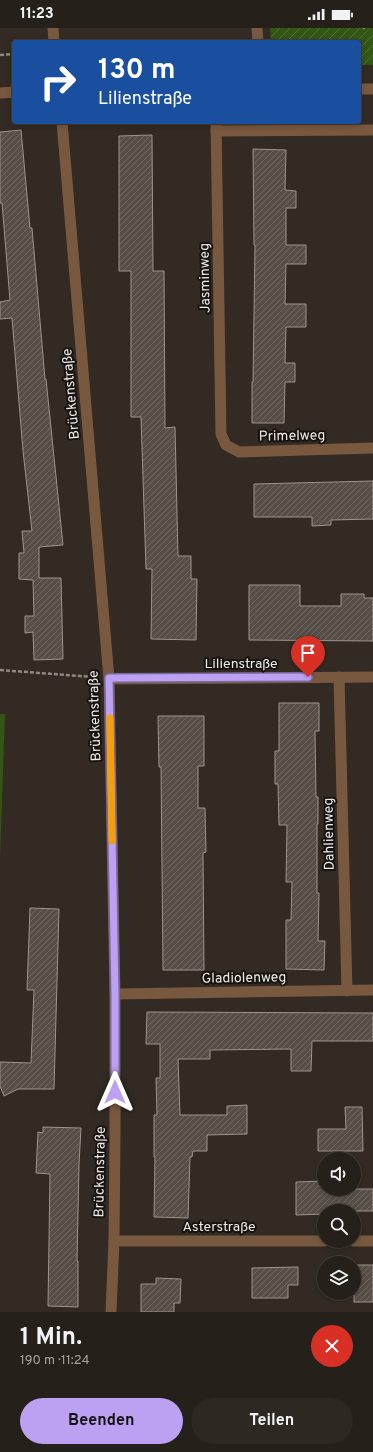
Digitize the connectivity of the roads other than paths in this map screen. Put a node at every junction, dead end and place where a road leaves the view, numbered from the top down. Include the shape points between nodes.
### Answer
1 (53, 28) edge
2 (257, 28) edge
3 (54, 40) edge
4 (258, 40) edge
5 (361, 89) edge
6 (373, 89) edge
7 (12, 92) edge
8 (0, 93) edge
9 (62, 124) edge
10 (216, 126) edge
11 (373, 130) edge
12 (221, 434) joint
13 (373, 448) edge
14 (339, 677) junction
15 (373, 677) edge
16 (109, 678) junction
17 (373, 990) edge
18 (347, 991) junction
19 (115, 994) junction
20 (114, 1240) junction
21 (317, 1241) edge
22 (361, 1241) edge
23 (373, 1241) edge
24 (111, 1312) edge

1 - 3 street
2 - 4 street
5 - 6 street
7 - 8 street
9 - 16 street, Brückenstraße
10 - 11 street
10 - 12 street, Jasminweg
12 - 13 street, Primelweg via 226,445 239,452
14 - 15 street, Lilienstraße
14 - 16 street, Lilienstraße
14 - 18 street, Dahlienweg
16 - 19 street, Brückenstraße
17 - 18 street, Gladiolenweg
18 - 19 street, Gladiolenweg
19 - 20 street, Brückenstraße
20 - 21 street, Asterstraße
20 - 24 street, Brückenstraße
22 - 23 street

